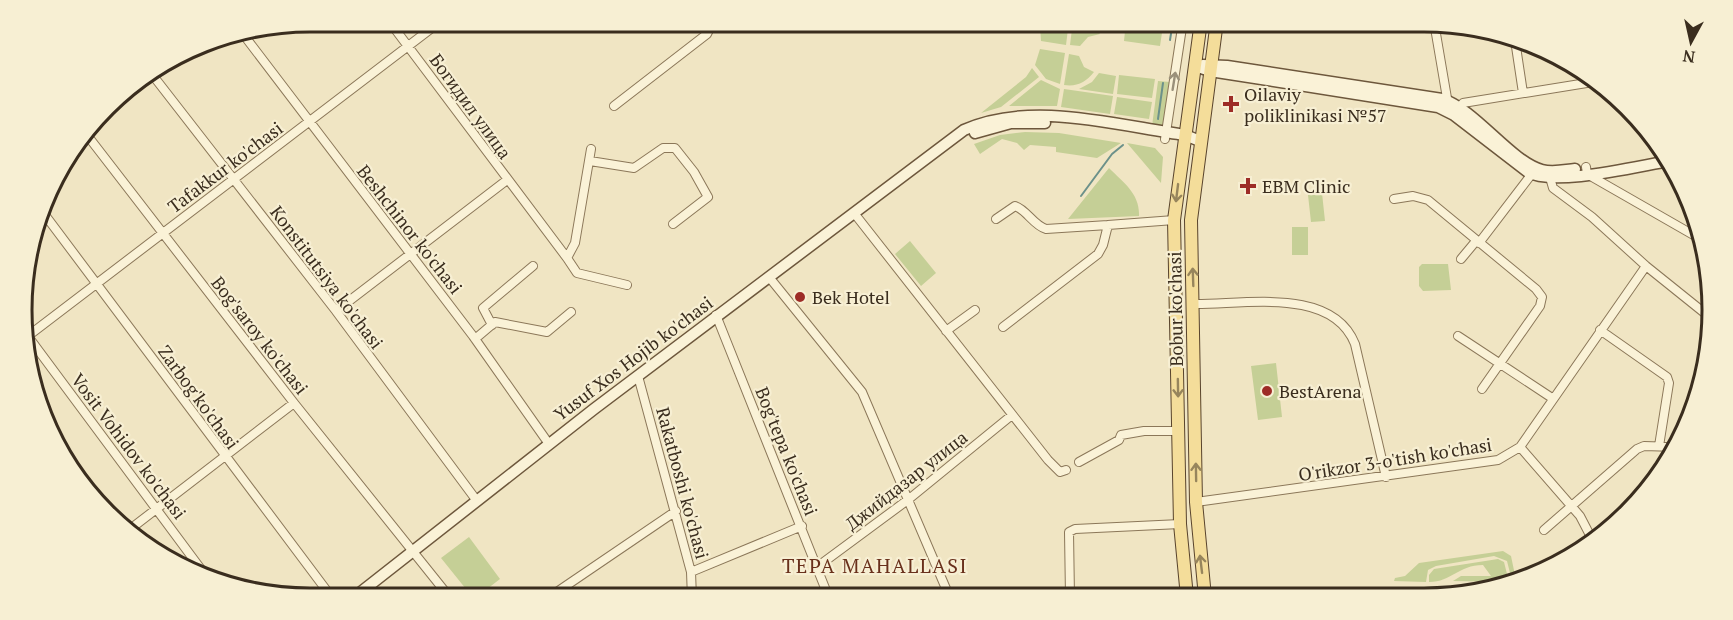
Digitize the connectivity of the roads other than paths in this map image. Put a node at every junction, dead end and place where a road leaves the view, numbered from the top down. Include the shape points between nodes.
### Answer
1 (397, 32) edge
2 (426, 32) edge
3 (708, 32) edge
4 (1181, 32) edge
5 (1200, 32) edge
6 (1216, 32) edge
7 (1436, 32) edge
8 (247, 39) edge
9 (408, 46) junction
10 (1516, 47) edge
11 (1195, 66) junction
12 (1211, 68) junction
13 (155, 78) edge
14 (1585, 83) edge
15 (1523, 93) junction
16 (614, 106) dead end
17 (1452, 109) junction
18 (309, 123) junction
19 (1166, 136) junction
20 (1185, 138) junction
21 (90, 139) edge
22 (1200, 141) junction
23 (591, 149) dead end
24 (1656, 157) edge
25 (590, 161) junction
26 (1659, 162) edge
27 (1587, 170) junction
28 (1534, 171) junction
29 (1549, 175) junction
30 (234, 180) junction
31 (507, 180) junction
32 (1394, 200) dead end
33 (854, 213) junction
34 (47, 218) edge
35 (996, 219) dead end
36 (1174, 220) junction
37 (673, 224) dead end
38 (1108, 225) junction
39 (162, 233) junction
40 (1691, 233) edge
41 (1477, 242) junction
42 (411, 256) junction
43 (567, 258) junction
44 (1461, 259) dead end
45 (533, 266) dead end
46 (1646, 266) junction
47 (770, 277) junction
48 (97, 284) junction
49 (627, 285) dead end
50 (1194, 304) junction
51 (975, 310) dead end
52 (336, 311) junction
53 (1702, 311) edge
54 (571, 312) dead end
55 (716, 315) junction
56 (492, 325) junction
57 (1003, 327) dead end
58 (1600, 330) junction
59 (946, 331) junction
60 (33, 333) edge
61 (1458, 336) dead end
62 (476, 339) junction
63 (34, 344) edge
64 (1500, 363) junction
65 (1178, 366) junction
66 (1195, 366) junction
67 (638, 376) junction
68 (1482, 389) dead end
69 (1552, 398) junction
70 (294, 403) junction
71 (1012, 415) junction
72 (1179, 431) junction
73 (549, 444) junction
74 (1659, 446) junction
75 (1665, 446) edge
76 (1520, 447) junction
77 (223, 456) junction
78 (1079, 462) dead end
79 (1066, 470) dead end
80 (1386, 477) junction
81 (909, 499) junction
82 (477, 501) junction
83 (1196, 502) junction
84 (1569, 505) junction
85 (157, 507) junction
86 (675, 511) junction
87 (1180, 524) junction
88 (134, 526) edge
89 (802, 526) junction
90 (1544, 530) dead end
91 (1589, 534) edge
92 (412, 552) junction
93 (198, 565) edge
94 (817, 567) junction
95 (691, 572) junction
96 (325, 588) edge
97 (366, 588) edge
98 (441, 588) edge
99 (563, 588) edge
100 (692, 588) edge
101 (825, 588) edge
102 (946, 588) edge
103 (1070, 588) edge
104 (1186, 588) edge
105 (1204, 588) edge

1 - 9 street, Богидил улица
2 - 9 street, Tafakkur ko'chasi
3 - 16 street
19 -> 4 street
5 - 11 main road, Bobur ko'chasi
6 - 12 main road, Bobur ko'chasi
7 - 17 street
8 - 18 street, Beshchinor ko'chasi
9 - 18 street, Tafakkur ko'chasi
9 - 31 street, Богидил улица
10 - 15 street
11 - 12 main road
11 - 20 main road, Bobur ko'chasi
12 - 17 main road
12 - 22 main road, Bobur ko'chasi
13 - 30 street, Konstitutsiya ko'chasi
14 - 15 street
15 - 17 street via 1463,103
17 - 28 main road
18 - 30 street, Tafakkur ko'chasi
18 - 42 street, Beshchinor ko'chasi
19 - 20 main road, Yusuf Xos Hojib ko'chasi
19 - 33 main road, Yusuf Xos Hojib ko'chasi via 1057,117 1018,115 972,127
20 - 22 main road, Yusuf Xos Hojib ko'chasi
20 -> 36 main road, Bobur ko'chasi
21 - 39 street, Bog'saroy ko'chasi
50 -> 22 main road, Bobur ko'chasi via 1191,209
23 - 25 street
24 - 27 main road
25 - 37 street via 634,168 663,148 675,148 708,196
25 - 43 street via 575,243
26 - 27 main road
27 - 29 main road
27 - 40 street
28 - 29 main road
28 - 41 street
29 - 46 street via 1554,188
30 - 39 street, Tafakkur ko'chasi
30 - 52 street, Konstitutsiya ko'chasi
31 - 42 street, Богидил улица
31 - 43 street, Богидил улица
32 - 41 street via 1413,196 1428,200
33 - 47 main road, Yusuf Xos Hojib ko'chasi
33 - 59 street
34 - 48 street, Zarbog'ko'chasi
35 - 38 street via 1015,206 1046,229
36 - 38 street
36 - 65 main road, Bobur ko'chasi
38 - 57 street via 1098,254
39 - 48 street, Tafakkur ko'chasi
39 - 70 street, Bog'saroy ko'chasi
41 - 44 street
41 - 64 street via 1542,297 1540,306
42 - 52 street, Богидил улица
42 - 62 street, Beshchinor ko'chasi
43 - 49 street, Богидил улица via 576,273
45 - 56 street via 483,308
46 - 53 street
46 - 58 street, O'rikzor 3-o'tish ko'chasi
47 - 55 main road, Yusuf Xos Hojib ko'chasi
47 - 81 street via 862,392
48 - 60 street, Tafakkur ko'chasi
48 - 77 street, Zarbog'ko'chasi
50 - 66 main road, Bobur ko'chasi
50 - 80 street via 1306,305 1335,316 1346,326 1355,344
51 - 59 street
52 - 82 street, Konstitutsiya ko'chasi
54 - 56 street via 547,332 495,322
55 - 67 main road, Yusuf Xos Hojib ko'chasi
55 - 89 street, Bog'tepa ko'chasi
56 - 62 street
58 - 69 street, O'rikzor 3-o'tish ko'chasi
58 - 74 street via 1667,377
59 - 71 street
61 - 64 street
62 - 73 street, Beshchinor ko'chasi
63 - 85 street, Vosit Vohidov ko'chasi
64 - 68 street
64 - 69 street
65 - 66 main road
65 -> 72 main road, Bobur ko'chasi
83 -> 66 main road, Bobur ko'chasi
67 - 73 main road, Yusuf Xos Hojib ko'chasi
67 - 86 street, Rakatboshi ko'chasi
69 - 76 street, O'rikzor 3-o'tish ko'chasi
70 - 77 street
70 - 92 street, Bog'saroy ko'chasi
71 - 79 street via 1060,472
71 - 81 street, Джийдазар улица
72 - 78 street via 1121,435 1119,440
72 - 87 main road, Bobur ko'chasi
73 - 82 main road, Yusuf Xos Hojib ko'chasi
74 - 75 street
74 - 84 street via 1637,449
76 - 80 street, O'rikzor 3-o'tish ko'chasi via 1498,460
76 - 84 street
77 - 85 street
77 - 96 street, Zarbog'ko'chasi
80 - 83 street, O'rikzor 3-o'tish ko'chasi
81 - 94 street, Джийдазар улица
81 - 102 street
82 - 92 main road, Yusuf Xos Hojib ko'chasi
105 -> 83 main road, Bobur ko'chasi
84 - 90 street
84 - 91 street
85 - 88 street
85 - 93 street, Vosit Vohidov ko'chasi
86 - 95 street, Rakatboshi ko'chasi
86 - 99 street
87 - 103 street via 1069,532
87 - 104 main road, Bobur ko'chasi
89 - 94 street, Bog'tepa ko'chasi
89 - 95 street
92 - 97 main road, Yusuf Xos Hojib ko'chasi
92 - 98 street, Bog'saroy ko'chasi
94 - 101 street, Bog'tepa ko'chasi
95 - 100 street, Rakatboshi ko'chasi

